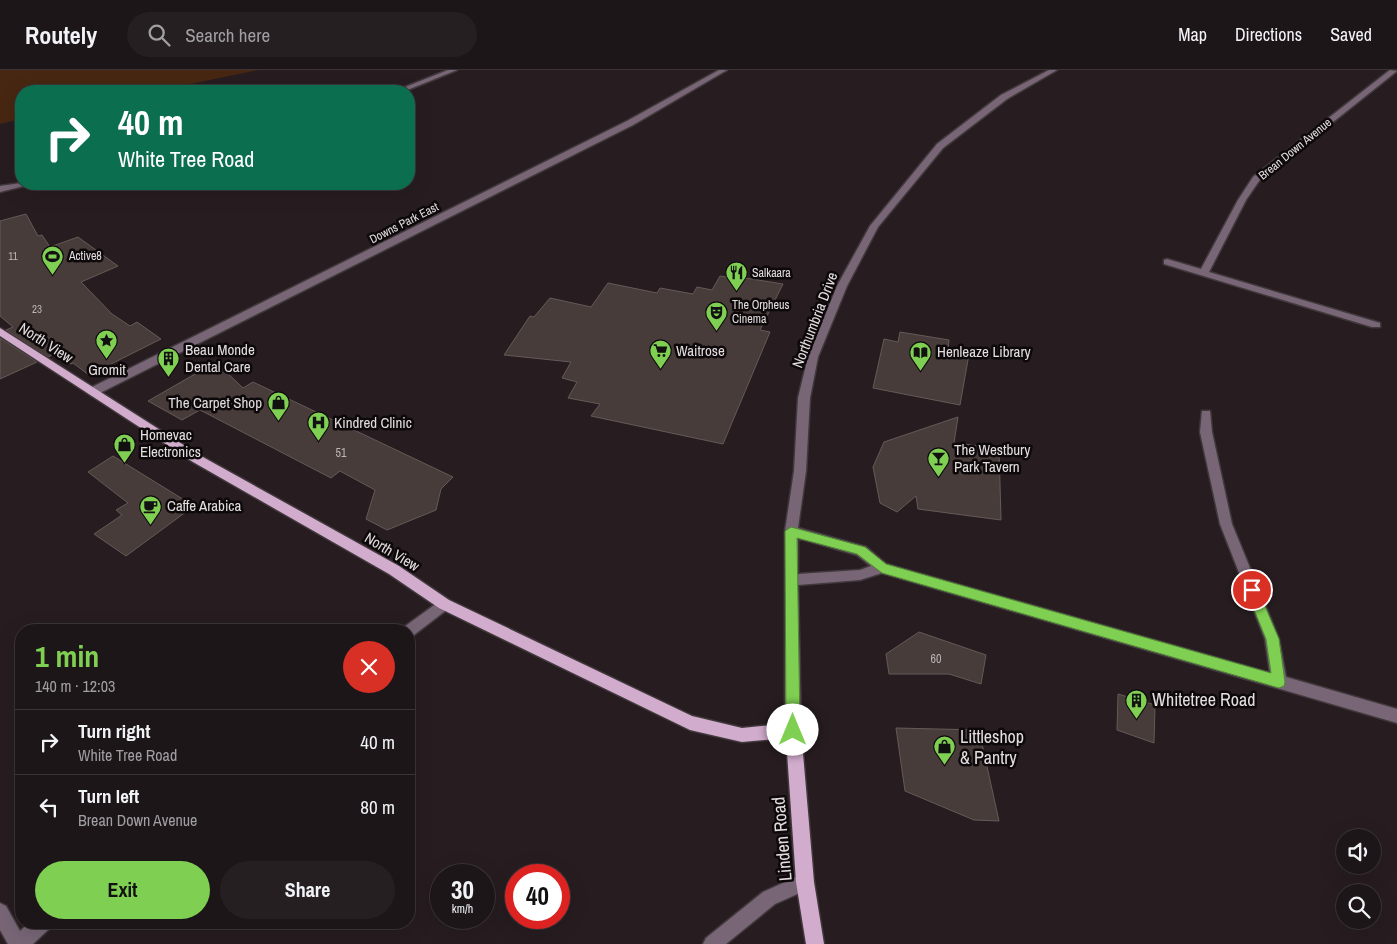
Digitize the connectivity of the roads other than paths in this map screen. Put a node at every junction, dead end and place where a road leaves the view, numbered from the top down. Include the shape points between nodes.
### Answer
1 (454, 70) edge
2 (724, 70) edge
3 (1054, 70) edge
4 (1394, 70) edge
5 (415, 85) edge
6 (15, 186) edge
7 (0, 189) edge
8 (1167, 262) dead end
9 (1204, 273) junction
10 (1376, 325) dead end
11 (0, 332) edge
12 (92, 392) junction
13 (1206, 414) dead end
14 (791, 531) junction
15 (882, 568) junction
16 (792, 580) junction
17 (444, 604) junction
18 (415, 626) edge
19 (1279, 682) junction
20 (1397, 716) edge
21 (793, 730) junction
22 (805, 882) junction
23 (0, 912) edge
24 (36, 929) edge
25 (18, 944) edge
26 (712, 944) edge
27 (815, 944) edge

1 - 5 street
2 - 12 street, Downs Park East via 621,127
3 - 14 street, Northumbria Drive via 1010,93 940,146 874,226 842,286 813,357 804,398 800,471
4 - 9 street, Brean Down Avenue via 1256,179
6 - 7 street
8 - 9 street
9 - 10 street
11 - 12 main road, North View
12 - 17 main road, North View via 197,459 394,570
13 - 19 street via 1206,432 1226,524 1272,639
14 - 15 street via 861,551
14 - 16 street, Northumbria Drive
15 - 16 street via 860,574
15 - 19 street
16 - 21 street, Northumbria Drive
17 - 18 street
17 - 21 main road, North View via 690,723 742,735
19 - 20 street
21 - 22 main road, Linden Road
22 - 26 street via 769,898
22 - 27 main road, Linden Road
23 - 25 street
24 - 25 street

